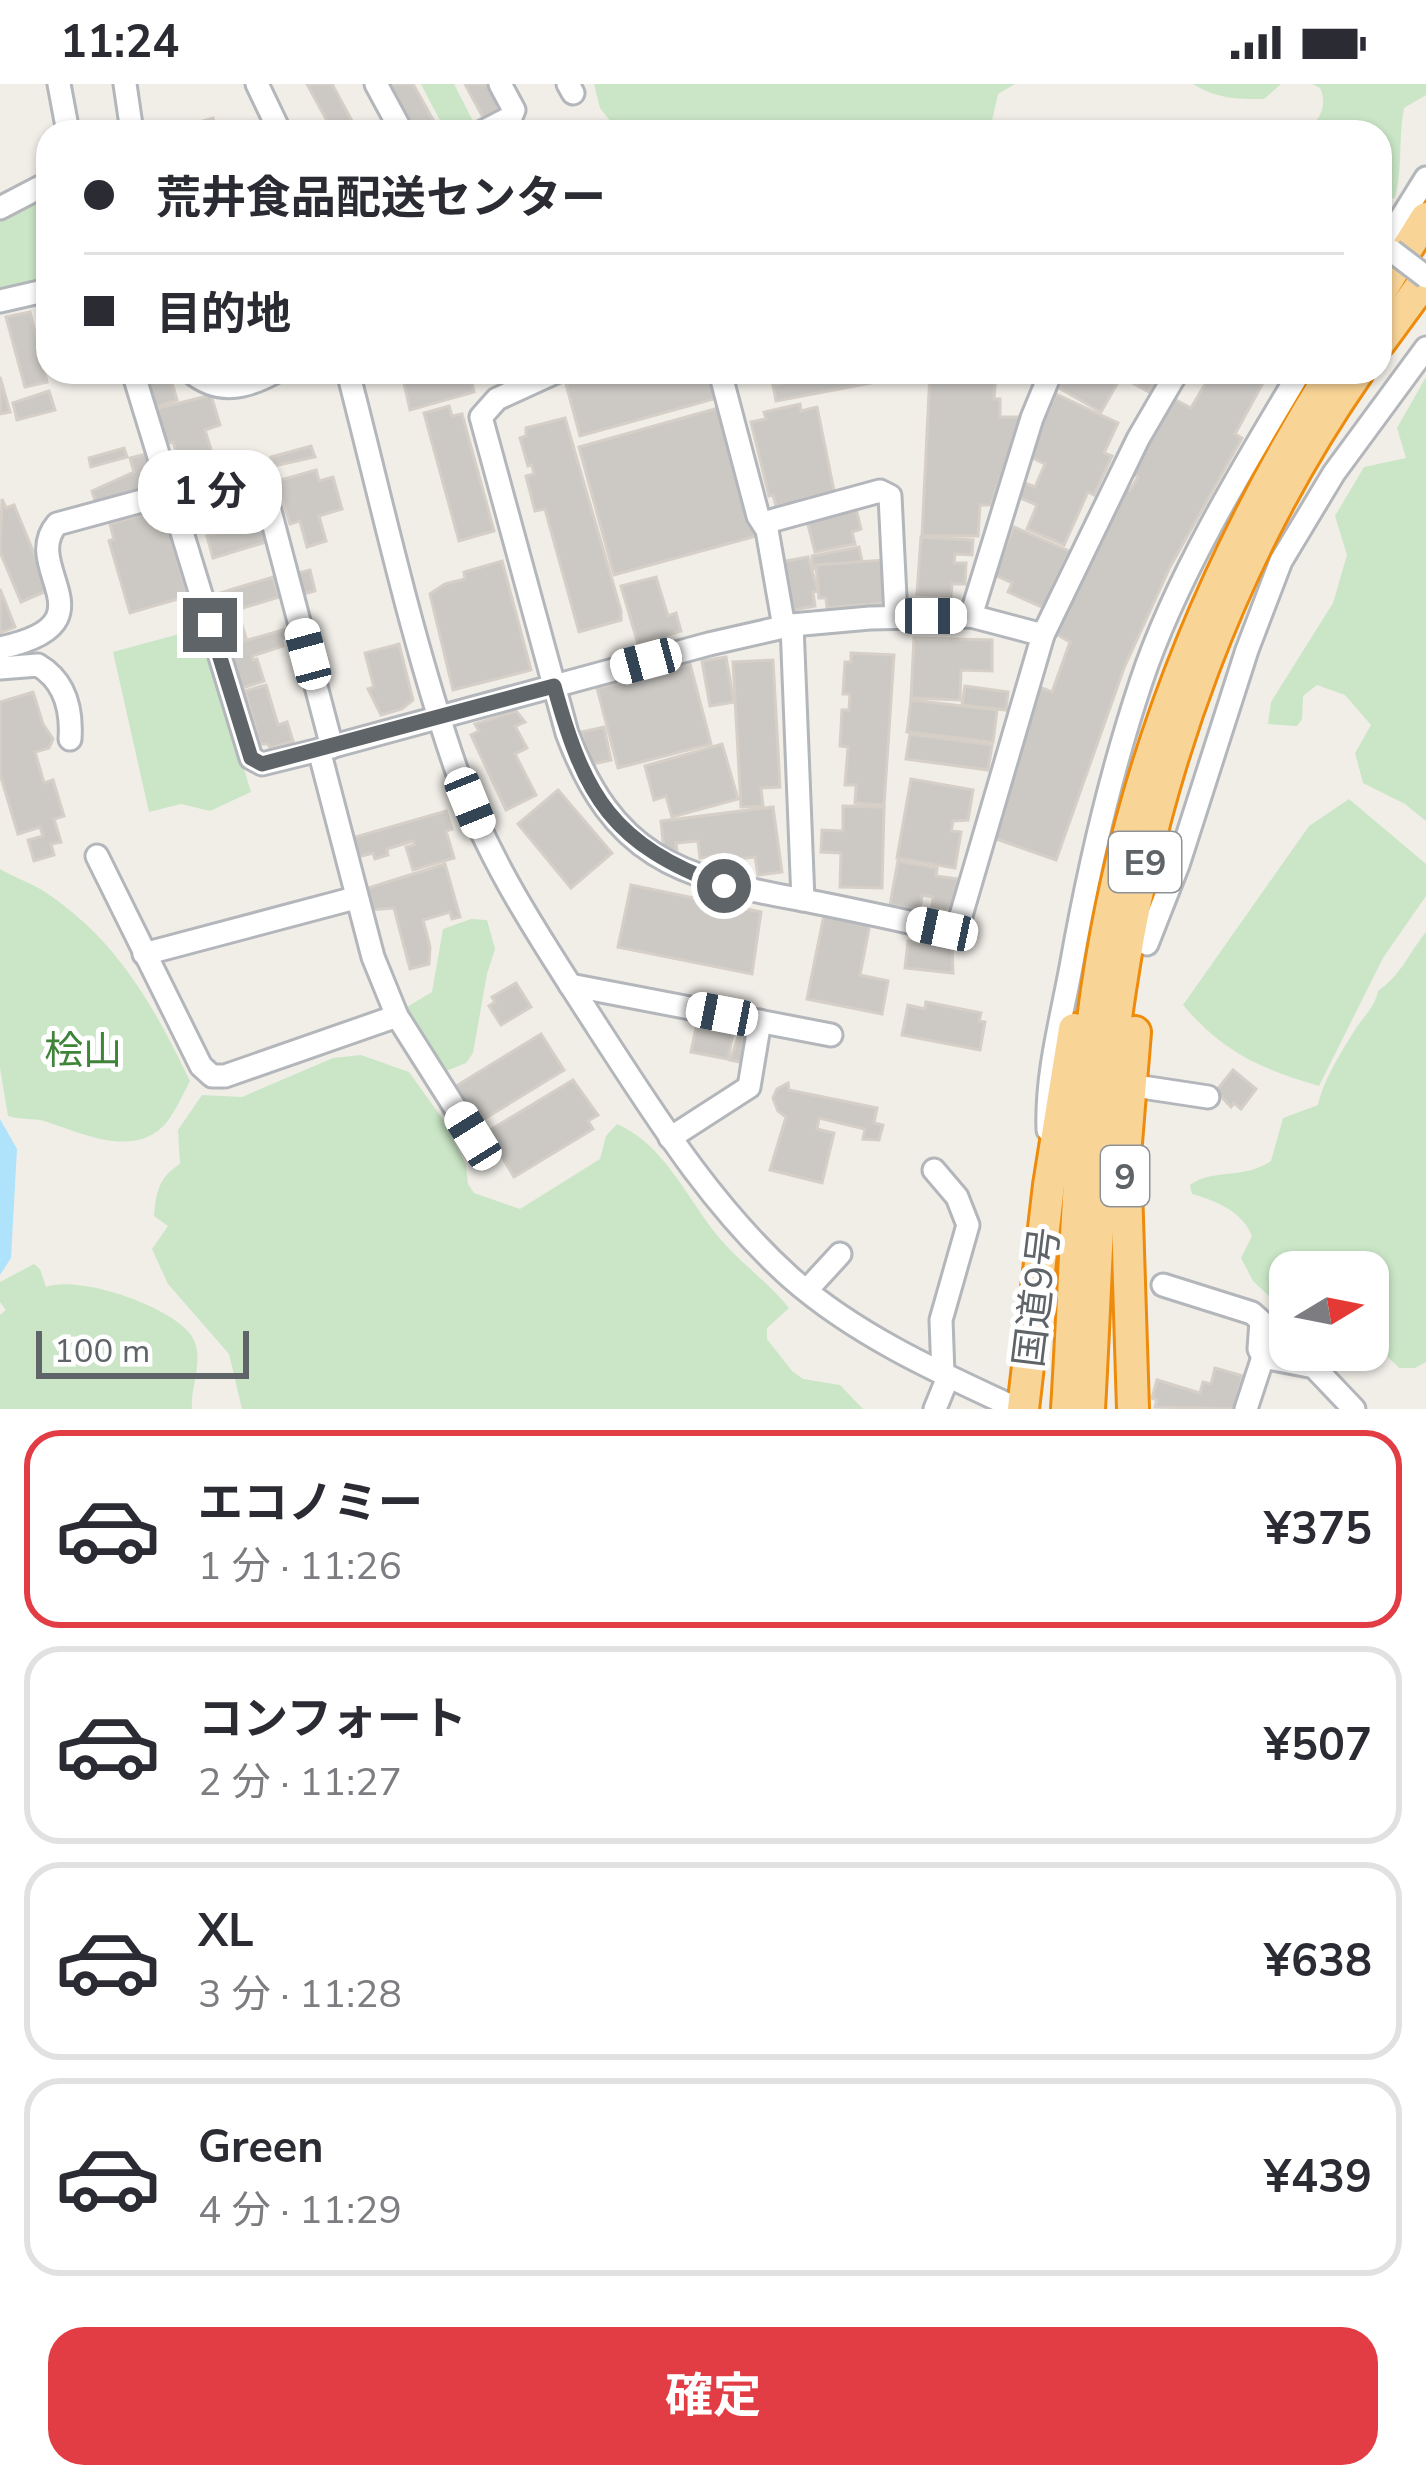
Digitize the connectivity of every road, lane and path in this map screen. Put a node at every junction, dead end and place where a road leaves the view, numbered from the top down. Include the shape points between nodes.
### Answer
1 (59, 84) edge
2 (125, 84) edge
3 (257, 84) edge
4 (376, 84) edge
5 (500, 84) edge
6 (66, 120) edge
7 (130, 120) edge
8 (274, 120) edge
9 (396, 120) edge
10 (505, 120) edge
11 (1426, 178) edge
12 (36, 188) edge
13 (0, 208) edge
14 (1426, 218) edge
15 (1392, 235) edge
16 (1426, 242) edge
17 (1392, 254) edge
18 (1392, 273) edge
19 (1426, 278) edge
20 (1392, 288) edge
21 (36, 293) edge
22 (0, 301) edge
23 (1392, 325) edge
24 (1426, 348) edge
25 (137, 384) edge
26 (213, 384) edge
27 (245, 384) edge
28 (351, 384) edge
29 (530, 384) edge
30 (723, 384) edge
31 (1046, 384) edge
32 (1170, 384) edge
33 (1293, 384) edge
34 (1325, 384) edge
35 (1351, 384) edge
36 (169, 493) junction
37 (1274, 512) junction
38 (763, 523) junction
39 (971, 616) junction
40 (896, 617) junction
41 (788, 626) junction
42 (1042, 635) junction
43 (1187, 647) junction
44 (0, 648) edge
45 (0, 668) edge
46 (554, 686) junction
47 (440, 718) junction
48 (70, 739) dead end
49 (325, 748) junction
50 (97, 856) dead end
51 (355, 898) junction
52 (803, 900) junction
53 (1147, 944) junction
54 (144, 954) junction
55 (570, 985) junction
56 (397, 1016) junction
57 (760, 1021) junction
58 (831, 1035) dead end
59 (1130, 1085) junction
60 (1208, 1097) dead end
61 (473, 1136) dead end
62 (670, 1138) junction
63 (934, 1170) dead end
64 (1049, 1185) junction
65 (840, 1254) dead end
66 (1162, 1285) dead end
67 (807, 1290) junction
68 (1263, 1357) junction
69 (946, 1375) junction
70 (1079, 1397) edge
71 (935, 1409) edge
72 (1021, 1409) edge
73 (1133, 1409) edge
74 (1246, 1409) edge
75 (1354, 1409) edge

1 - 6 street
2 - 7 street
3 - 8 street
4 - 9 street
5 - 10 street via 514,110
11 - 15 street
12 - 13 street
14 - 18 highway
16 - 20 highway
17 - 19 street, bridge
19 - 23 highway
21 - 22 street
24 - 53 street via 1281,561
25 - 36 street
26 - 27 street
28 - 47 street
29 - 46 street via 497,399 482,417
30 - 38 street
31 - 39 street
32 - 42 street
33 - 64 street via 1141,680 1108,793 1047,1098
34 - 43 highway, E9 via 1254,502
35 - 37 highway, E9
36 - 44 street via 52,528 58,615 40,638
36 - 49 street via 251,758 262,764
36 - 49 street via 259,470
37 - 53 highway, 9 via 1184,777
37 - 70 highway, E9 via 1186,718 1134,909 1109,1074
38 - 40 street via 880,491 890,496
38 - 41 street
39 - 40 street
39 - 42 street
40 - 41 street
41 - 46 street
41 - 52 street
42 - 52 street via 958,923 942,929
43 - 64 highway, 9 via 1120,824
43 - 70 highway, E9 via 1133,817 1097,989
45 - 48 street via 38,665 52,675 68,703
46 - 47 street
46 - 52 street via 582,772 629,837 724,886
47 - 49 street
47 - 55 street via 484,838
49 - 51 street
50 - 54 street
51 - 54 street
51 - 56 street
53 - 59 highway, 9
54 - 56 street via 212,1076
55 - 57 street
55 - 62 street
56 - 61 street
57 - 58 street
57 - 62 street via 749,1087
59 - 60 street
59 - 73 highway, 9 via 1125,1200
62 - 67 street via 740,1228
63 - 69 street via 968,1225 940,1321
64 - 72 highway, 国道9号 / 9
65 - 67 street
66 - 68 street via 1252,1313 1261,1321
67 - 69 street
68 - 74 street
68 - 75 street via 1314,1367
69 - 71 street
69 - 72 street

